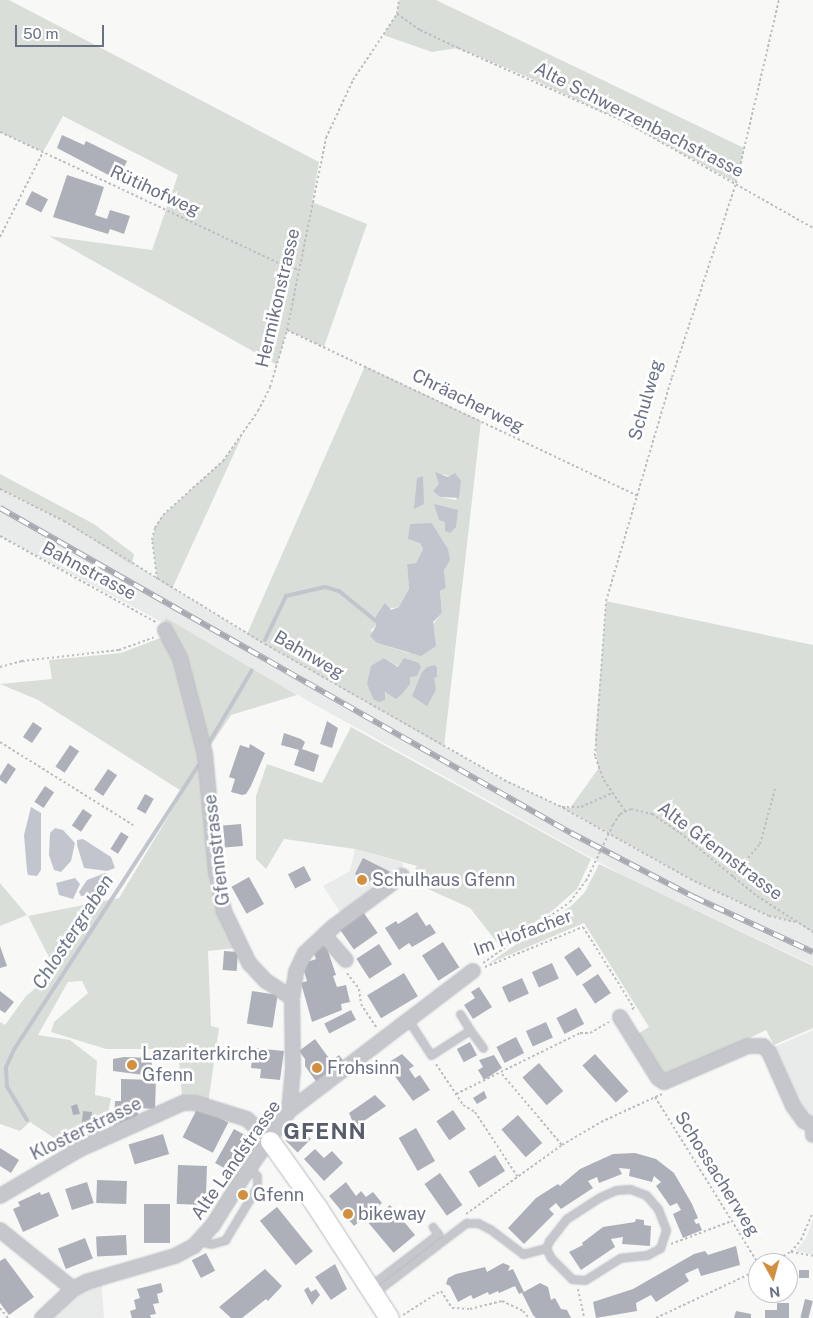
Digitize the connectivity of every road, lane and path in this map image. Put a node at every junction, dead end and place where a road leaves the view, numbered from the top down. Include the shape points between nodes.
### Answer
1 (399, 0) edge
2 (778, 0) edge
3 (397, 14) junction
4 (0, 132) edge
5 (43, 152) junction
6 (736, 183) junction
7 (813, 228) edge
8 (0, 237) edge
9 (300, 270) junction
10 (287, 330) junction
11 (0, 489) edge
12 (638, 496) junction
13 (0, 536) edge
14 (157, 579) junction
15 (165, 630) junction
16 (0, 667) edge
17 (0, 742) edge
18 (775, 789) dead end
19 (613, 793) junction
20 (562, 807) junction
21 (625, 811) junction
22 (133, 825) dead end
23 (402, 876) dead end
24 (732, 877) junction
25 (795, 922) junction
26 (813, 932) edge
27 (324, 935) junction
28 (346, 960) joint
29 (474, 971) junction
30 (292, 998) junction
31 (460, 1014) dead end
32 (620, 1017) junction
33 (409, 1021) junction
34 (470, 1030) junction
35 (383, 1040) junction
36 (483, 1048) dead end
37 (431, 1055) junction
38 (501, 1073) junction
39 (456, 1094) junction
40 (664, 1094) dead end
41 (655, 1097) junction
42 (289, 1111) junction
43 (813, 1125) edge
44 (813, 1135) edge
45 (270, 1141) junction
46 (562, 1145) junction
47 (517, 1176) junction
48 (0, 1196) edge
49 (813, 1212) edge
50 (458, 1220) dead end
51 (732, 1221) junction
52 (433, 1226) dead end
53 (0, 1230) edge
54 (664, 1241) junction
55 (546, 1248) junction
56 (791, 1252) joint
57 (752, 1253) edge
58 (813, 1256) edge
59 (748, 1275) edge
60 (579, 1282) junction
61 (73, 1289) junction
62 (371, 1290) junction
63 (0, 1308) edge
64 (8, 1318) edge
65 (42, 1318) edge
66 (389, 1318) edge
67 (399, 1318) edge
68 (529, 1318) edge
69 (584, 1318) edge
70 (656, 1318) edge

1 - 3 path, Hermikonstrasse
2 - 6 path, Schulweg
3 - 6 path, Alte Schwerzenbachstrasse via 420,30 627,123
3 - 9 path, Hermikonstrasse via 353,80 326,138
4 - 5 path, Rütihofweg
5 - 8 path
5 - 9 path, Rütihofweg via 280,264
6 - 7 path, Alte Schwerzenbachstrasse
6 - 12 path, Schulweg via 672,376
9 - 10 path, Hermikonstrasse
10 - 12 path, Chräacherweg
10 - 14 path, Hermikonstrasse via 270,387 243,434 223,461 170,508 155,528 152,540
11 - 14 path, Bahnweg via 64,522
12 - 19 path, Schulweg via 606,601 603,623 595,756 598,769
13 - 15 path, Bahnstrasse via 149,617
14 - 20 path, Bahnweg via 444,747
15 - 16 path via 119,650 22,660
15 - 30 street, Gfennstrasse via 180,658 205,754 216,870 224,911 249,964 266,981
17 - 22 path
18 - 24 path via 760,844
19 - 20 path via 581,807
19 - 21 path, Schulweg
20 - 25 path, Bahnweg via 699,883 769,916
21 - 24 path, Alte Gfennstrasse via 637,809 652,814
21 - 29 path, bridge via 613,825 586,881 570,902 501,948
23 - 27 street
24 - 25 path, Alte Gfennstrasse
25 - 26 path, Alte Gfennstrasse
27 - 28 street
27 - 30 street via 300,959
28 - 35 path via 340,964 359,989 361,1004
29 - 32 path, Im Hofacher via 583,927 634,1008
29 - 33 street, Alte Landstrasse
30 - 42 street via 293,1068
31 - 34 lane
32 - 38 path via 590,1033 580,1033
32 - 43 street via 658,1078 664,1082 748,1046 763,1046 769,1052 793,1106 804,1121
33 - 35 street, Alte Landstrasse
33 - 37 lane
34 - 36 lane
34 - 37 lane
35 - 42 street, Alte Landstrasse
37 - 39 path
38 - 39 path
38 - 46 path
39 - 47 path via 463,1105 475,1112
40 - 41 path
41 - 46 path via 601,1122
41 - 51 path, Schossacherweg
42 - 45 street, Alte Landstrasse
43 - 44 street
45 - 48 street, Klosterstrasse via 247,1119 195,1103 183,1103 80,1149
45 - 61 street, Alte Landstrasse via 249,1167 214,1226 200,1241 175,1256 101,1276
45 - 62 street
46 - 47 path
47 - 50 path
49 - 56 path via 801,1240
51 - 54 path via 681,1242 671,1244
51 - 57 path, Schossacherweg
52 - 62 lane via 438,1234
53 - 61 street
54 - 55 lane via 666,1230 658,1210 646,1195 630,1189 616,1190 600,1197 566,1219
54 - 60 lane via 660,1248 647,1256 620,1258
55 - 60 lane via 551,1258
55 - 62 lane via 523,1254 490,1228 466,1223
56 - 58 path
59 - 70 path
60 - 69 path
61 - 65 street, Alte Landstrasse
62 - 66 street
63 - 64 path
67 - 68 path via 441,1291 452,1308 470,1309 502,1301 523,1311

